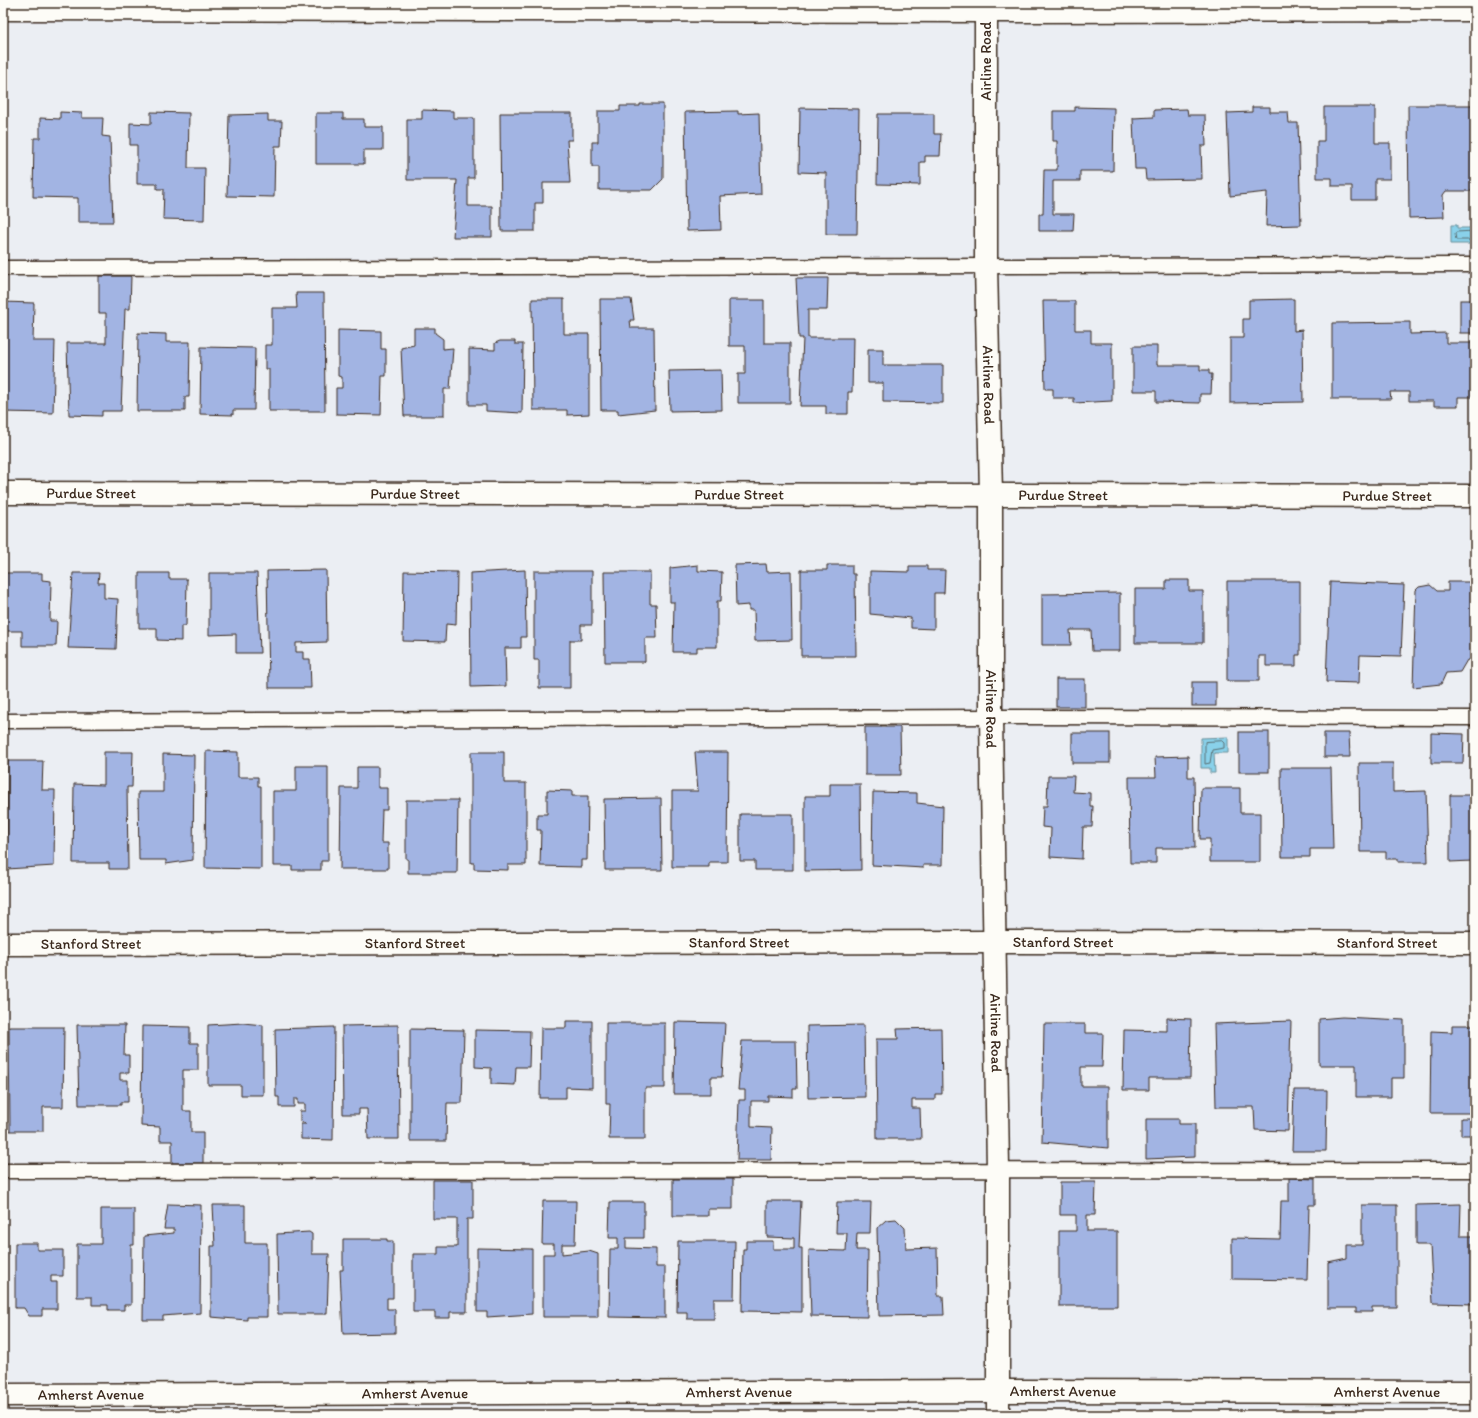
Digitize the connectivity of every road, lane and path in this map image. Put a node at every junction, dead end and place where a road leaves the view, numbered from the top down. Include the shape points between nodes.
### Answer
1 (986, 7) edge
2 (3, 9) edge
3 (1475, 10) edge
4 (986, 265) junction
5 (1475, 265) edge
6 (3, 268) edge
7 (3, 493) edge
8 (991, 494) junction
9 (1475, 496) edge
10 (991, 717) junction
11 (1475, 718) edge
12 (3, 721) edge
13 (995, 942) junction
14 (1475, 943) edge
15 (3, 944) edge
16 (998, 1170) junction
17 (1475, 1170) edge
18 (3, 1171) edge
19 (998, 1391) junction
20 (1475, 1392) edge
21 (3, 1396) edge
22 (998, 1415) edge

1 - 2 street
1 - 3 street
1 - 4 street, Airline Road
4 - 5 lane
4 - 6 lane
4 - 8 street, Airline Road
7 - 8 street, Purdue Street
8 - 9 street, Purdue Street
8 - 10 street, Airline Road
10 - 11 lane
10 - 12 lane
10 - 13 street, Airline Road
13 - 14 street, Stanford Street
13 - 15 street, Stanford Street
13 - 16 street, Airline Road
16 - 17 lane
16 - 18 lane
16 - 19 street, Airline Road
19 - 20 street, Amherst Avenue
19 - 21 street, Amherst Avenue
19 - 22 street, Airline Road

